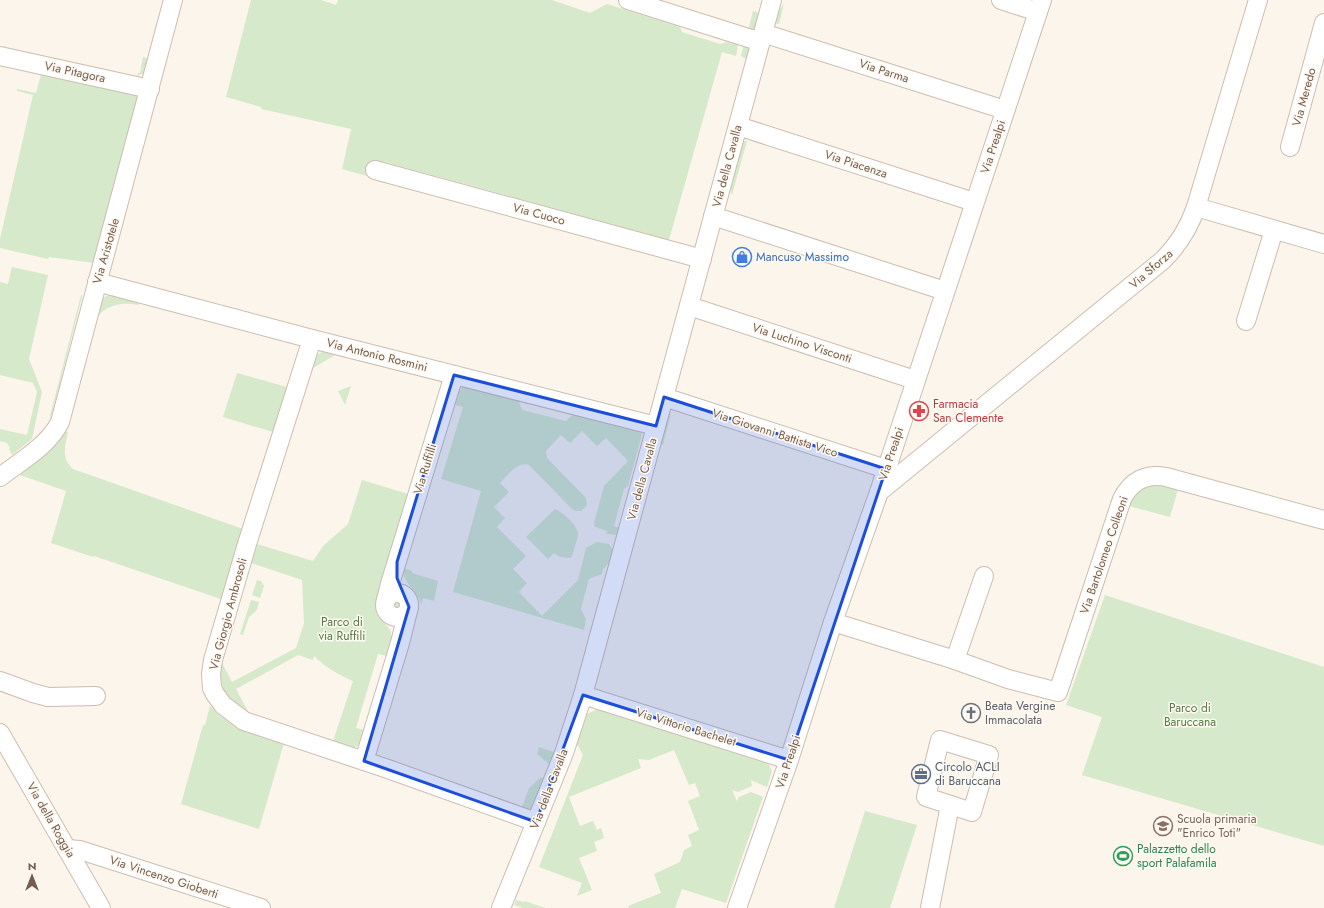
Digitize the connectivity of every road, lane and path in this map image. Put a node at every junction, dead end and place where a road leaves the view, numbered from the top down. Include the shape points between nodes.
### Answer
1 (173, 0) edge
2 (628, 0) edge
3 (772, 0) edge
4 (1001, 0) edge
5 (1258, 0) edge
6 (1040, 6) edge
7 (1324, 23) edge
8 (762, 37) junction
9 (0, 56) edge
10 (150, 88) junction
11 (1005, 110) junction
12 (738, 126) junction
13 (1290, 146) dead end
14 (375, 170) dead end
15 (974, 202) junction
16 (1196, 207) junction
17 (714, 216) junction
18 (1274, 230) junction
19 (1324, 244) edge
20 (702, 259) junction
21 (98, 282) junction
22 (945, 291) junction
23 (689, 306) junction
24 (1246, 321) dead end
25 (312, 339) junction
26 (454, 375) junction
27 (915, 380) junction
28 (664, 397) junction
29 (656, 426) junction
30 (923, 456) junction
31 (888, 462) junction
32 (0, 477) edge
33 (879, 492) junction
34 (1324, 520) edge
35 (396, 562) junction
36 (984, 576) dead end
37 (408, 602) junction
38 (386, 606) junction
39 (833, 622) junction
40 (400, 643) junction
41 (955, 660) junction
42 (0, 681) edge
43 (583, 695) junction
44 (96, 696) dead end
45 (0, 733) edge
46 (789, 760) junction
47 (364, 761) junction
48 (950, 805) dead end
49 (536, 822) junction
50 (67, 849) junction
51 (740, 907) edge
52 (101, 908) edge
53 (261, 908) edge
54 (501, 908) edge
55 (930, 908) edge

1 - 10 street, Via Aristotele
2 - 8 street
3 - 8 street, Via della Cavalla
4 - 6 street
5 - 16 street, Via Sforza
6 - 11 street, Via Prealpi
7 - 13 street, Via Meredo
8 - 11 street, Via Parma
8 - 12 street, Via della Cavalla
9 - 10 street, Via Pitagora
10 - 21 street, Via Aristotele
11 - 15 street, Via Prealpi
12 - 15 street, Via Piacenza
12 - 17 street, Via della Cavalla
14 - 20 street, Via Cuoco
15 - 22 street, Via Prealpi
16 - 18 street
16 - 30 street, Via Sforza via 1181,240 1163,260
17 - 20 street, Via della Cavalla
17 - 22 street
18 - 19 street
18 - 24 street
20 - 23 street, Via della Cavalla
21 - 25 street, Via Antonio Rosmini
21 - 32 street, Via Aristotele via 62,417 56,430 46,442
22 - 27 street, Via Prealpi
23 - 27 street, Via Luchino Visconti
23 - 28 street, Via della Cavalla
25 - 26 street, Via Antonio Rosmini
25 - 47 street, Via Giorgio Ambrosoli via 228,607 210,674 212,688 218,700 244,721
26 - 29 street, Via Antonio Rosmini
26 - 35 street, Via Ruffilli
27 - 31 street, Via Prealpi
28 - 29 street, Via della Cavalla
28 - 31 street, Via Giovanni Battista Vico
29 - 43 street, Via della Cavalla
30 - 31 street, Via Sforza
30 - 33 street, Via Sforza
31 - 33 street, Via Prealpi
33 - 39 street, Via Prealpi
34 - 41 street, Via Bartolomeo Colleoni via 1166,477 1144,477 1129,489 1122,499 1058,692 1008,679
35 - 37 street, Via Ruffilli via 397,578
35 - 38 street, Via Ruffilli
36 - 41 street
37 - 38 street via 405,614 398,617 393,616
37 - 40 street
38 - 40 street via 397,626
39 - 41 street, Via Bartolomeo Colleoni
39 - 46 street, Via Prealpi
40 - 47 street
42 - 44 street via 48,697
43 - 46 street, Via Vittorio Bachelet
43 - 49 street, Via della Cavalla via 564,753
45 - 50 street, Via della Roggia
46 - 51 street, Via Prealpi
47 - 49 street, Via Giorgio Ambrosoli
48 - 55 street
49 - 54 street, Via della Cavalla
50 - 52 street, Via della Roggia
50 - 53 street, Via Vincenzo Gioberti via 80,850

